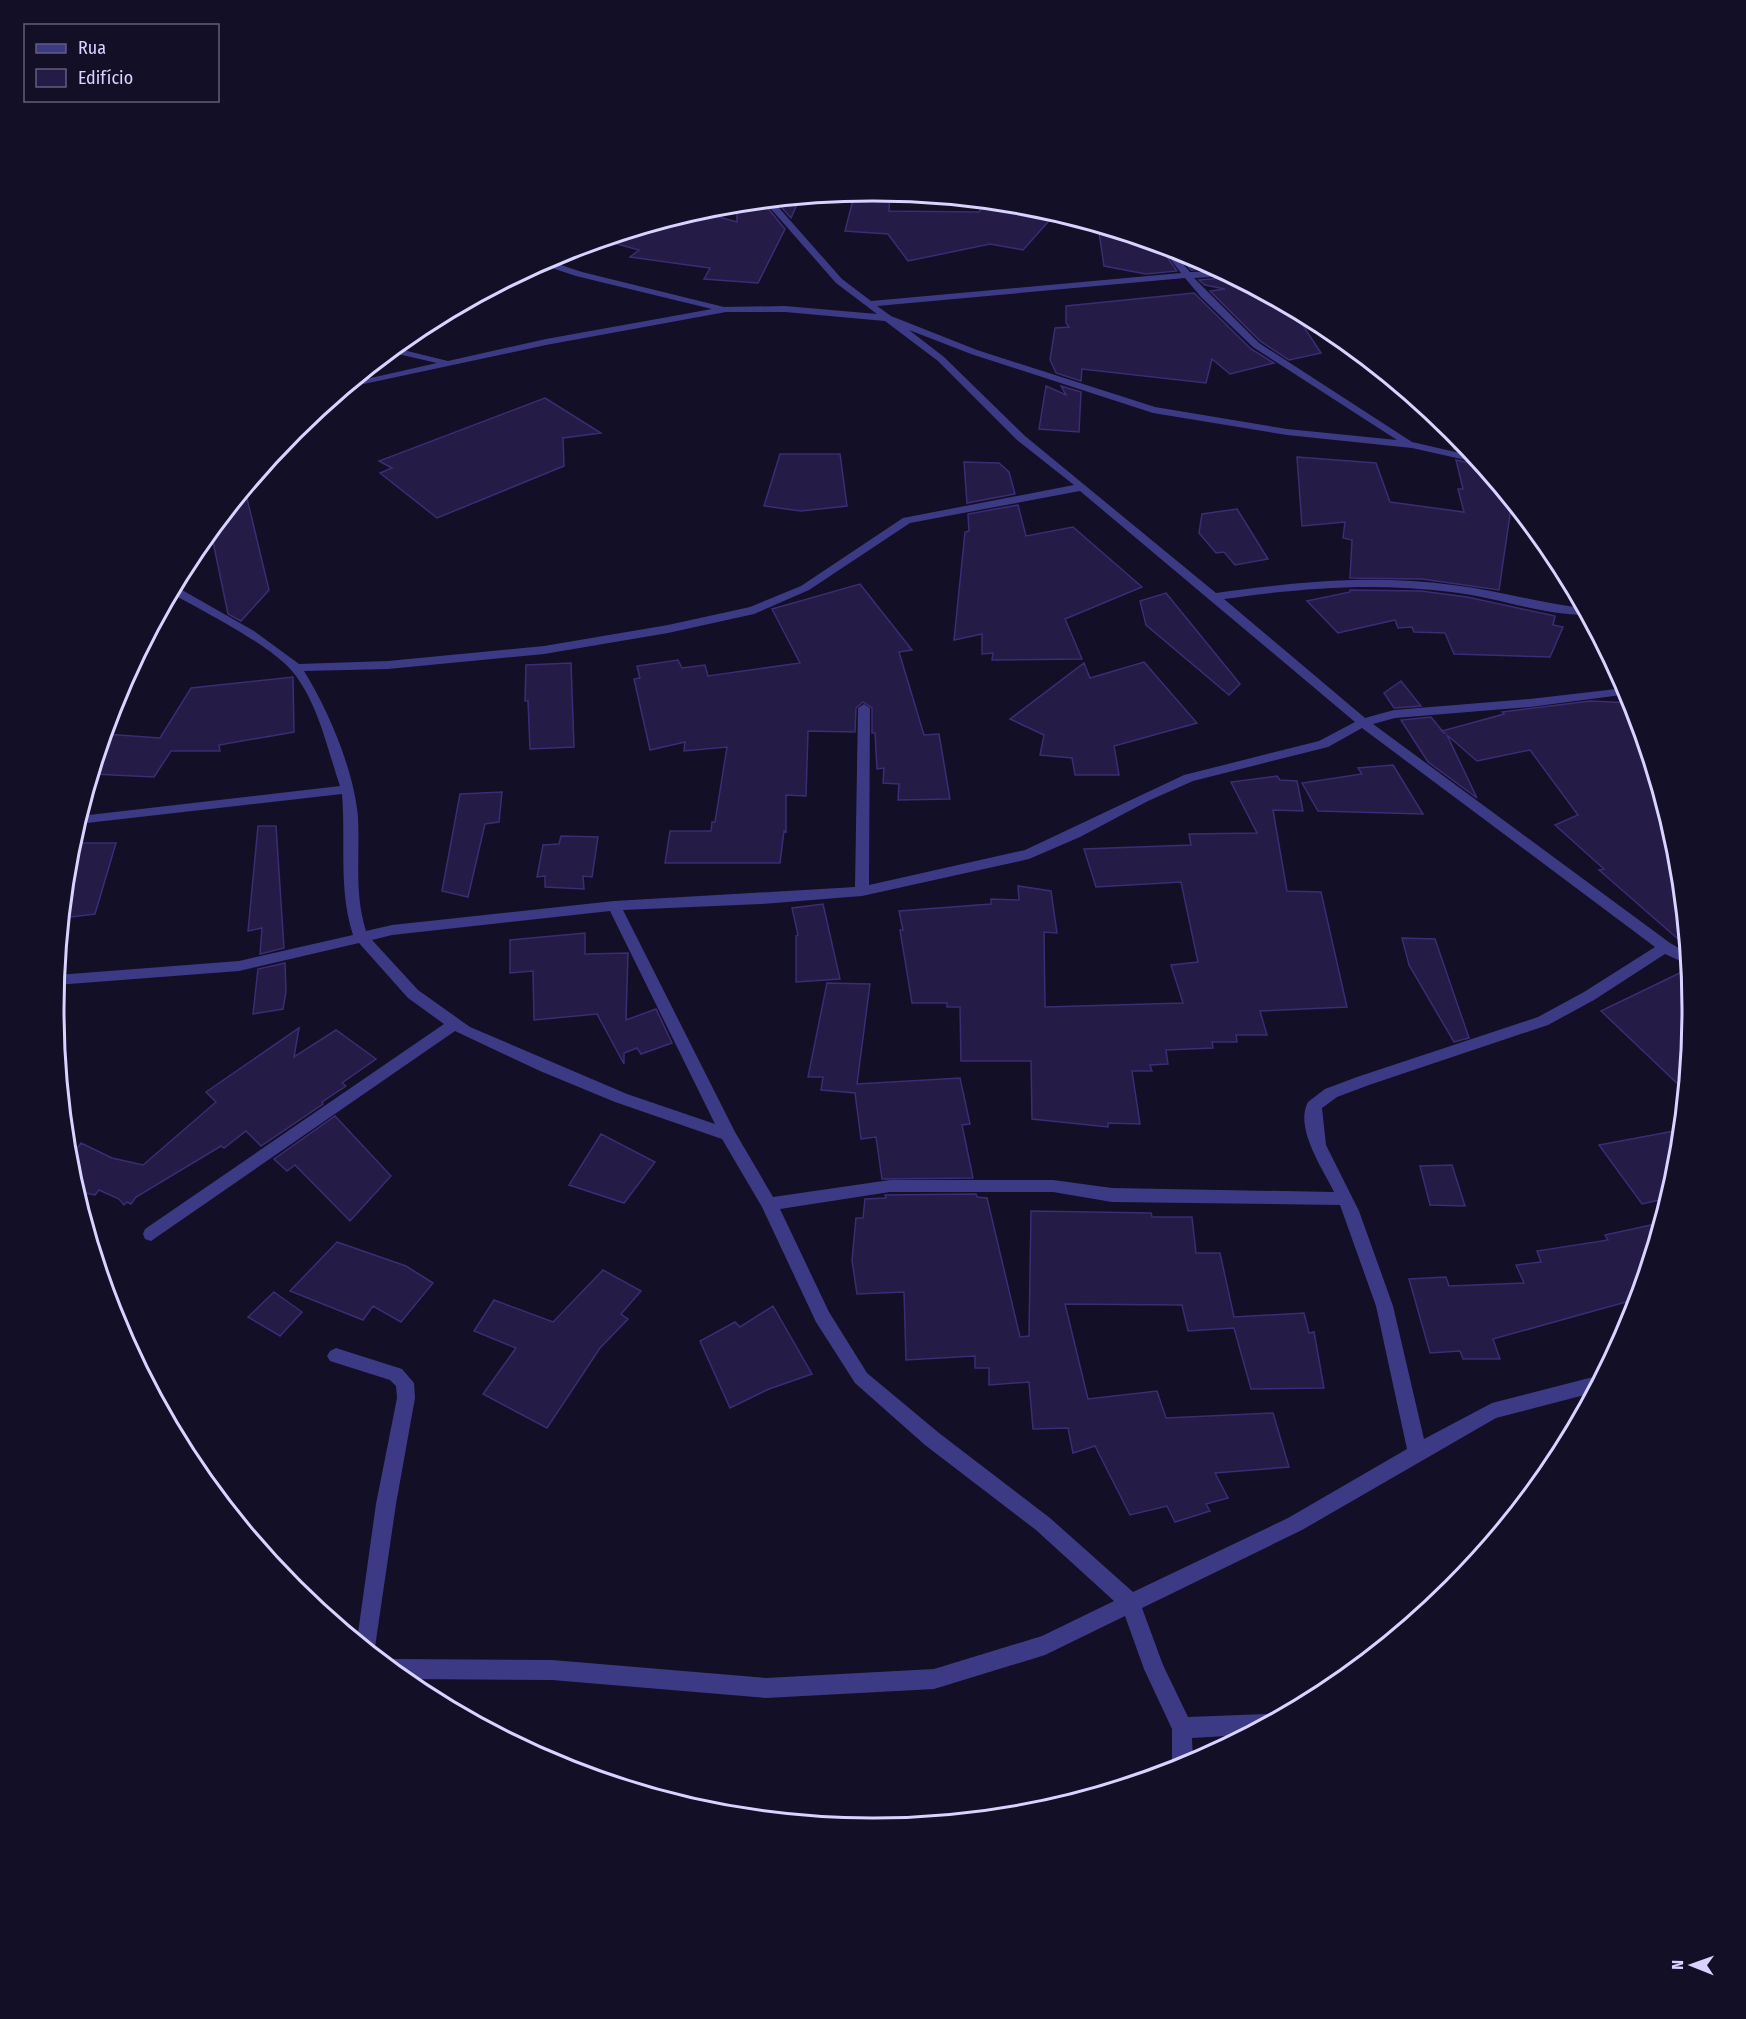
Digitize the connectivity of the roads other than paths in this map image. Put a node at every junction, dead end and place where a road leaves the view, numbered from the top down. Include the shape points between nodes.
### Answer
1 (774, 207) edge
2 (1176, 261) edge
3 (556, 266) edge
4 (1188, 274) junction
5 (1208, 274) edge
6 (867, 304) junction
7 (726, 309) junction
8 (887, 318) junction
9 (403, 352) edge
10 (447, 362) junction
11 (364, 382) edge
12 (1412, 445) junction
13 (1463, 457) edge
14 (1083, 487) junction
15 (180, 593) edge
16 (1213, 597) junction
17 (1576, 611) edge
18 (296, 668) junction
19 (1616, 692) edge
20 (864, 708) dead end
21 (1363, 723) junction
22 (348, 789) junction
23 (88, 819) edge
24 (862, 891) junction
25 (614, 906) junction
26 (361, 937) junction
27 (1665, 946) junction
28 (1680, 955) edge
29 (65, 979) edge
30 (454, 1024) junction
31 (728, 1135) junction
32 (1345, 1198) junction
33 (769, 1204) junction
34 (151, 1234) dead end
35 (336, 1356) dead end
36 (1588, 1386) edge
37 (1417, 1452) junction
38 (1130, 1603) junction
39 (367, 1640) edge
40 (410, 1672) edge
41 (1250, 1725) edge
42 (1182, 1728) junction
43 (1182, 1756) edge

1 - 6 street via 839,281
2 - 4 street
3 - 7 street
4 - 5 street
4 - 6 street
4 - 12 street via 1256,345
6 - 8 street
7 - 8 street via 785,309
7 - 10 street
8 - 12 street via 974,352 1153,410 1287,432
8 - 14 street via 941,359 1021,438
9 - 10 street
10 - 11 street
12 - 13 street
14 - 16 street
14 - 18 street via 907,520 805,588 754,610 544,650 388,665
15 - 18 street via 250,634
16 - 17 street via 1366,582 1450,588
16 - 21 street
18 - 22 street via 316,700
19 - 21 street via 1394,714
20 - 24 street
21 - 24 street via 1323,744 1189,778 1029,854
21 - 27 street
22 - 23 street
22 - 26 street via 351,892
24 - 25 street
25 - 26 street via 462,921
25 - 31 street
26 - 29 street via 239,966
26 - 30 street via 413,994
27 - 28 street
27 - 32 street via 1543,1021 1363,1081 1322,1099 1314,1106 1317,1145
30 - 31 street via 599,1089
30 - 34 street
31 - 33 street
32 - 33 street via 1112,1195 1053,1186 890,1186
32 - 37 street via 1379,1288
33 - 38 street via 822,1317 861,1378 932,1439 1043,1524
35 - 39 street via 396,1374 405,1383 406,1398
36 - 37 street via 1492,1412
37 - 38 street via 1295,1524
38 - 40 street via 1045,1645 934,1679 766,1688 552,1670
38 - 42 street via 1154,1669
41 - 42 street
42 - 43 street

